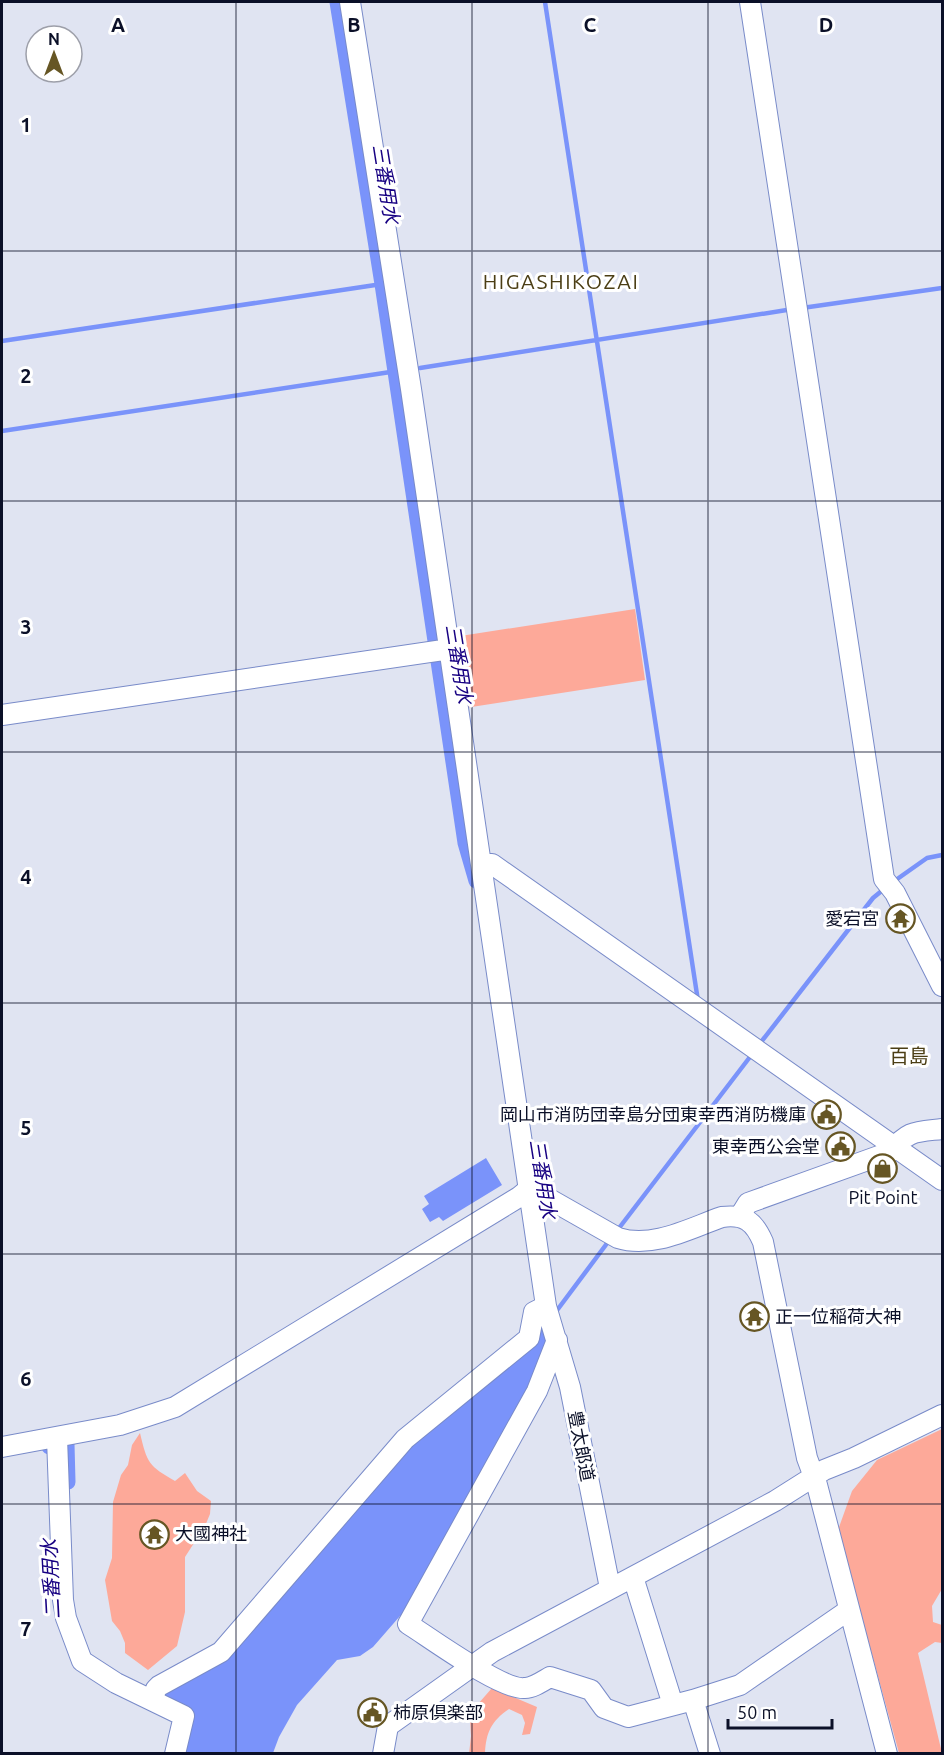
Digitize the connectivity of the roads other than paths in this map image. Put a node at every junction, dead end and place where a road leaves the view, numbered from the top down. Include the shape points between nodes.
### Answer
1 (350, 2) edge
2 (750, 2) edge
3 (450, 649) junction
4 (2, 715) edge
5 (482, 864) junction
6 (942, 986) edge
7 (942, 1129) edge
8 (898, 1142) junction
9 (942, 1180) edge
10 (525, 1192) junction
11 (740, 1216) junction
12 (548, 1317) junction
13 (942, 1415) edge
14 (58, 1444) junction
15 (2, 1447) edge
16 (815, 1481) junction
17 (633, 1576) junction
18 (610, 1588) junction
19 (849, 1611) junction
20 (472, 1665) junction
21 (154, 1695) junction
22 (693, 1700) junction
23 (673, 1705) junction
24 (885, 1753) edge
25 (175, 1754) edge
26 (383, 1754) edge
27 (710, 1754) edge

1 - 3 street
2 - 6 street via 890,886
3 - 4 street
3 - 5 street
5 - 8 street via 492,864
5 - 10 street
7 - 8 street via 913,1132
8 - 9 street
8 - 11 street via 890,1152 747,1203
10 - 11 street via 630,1242 661,1238 722,1217
10 - 12 street
10 - 14 street via 192,1399 151,1416
11 - 16 street via 752,1224 763,1242
12 - 18 street, 豊太郎道 via 570,1387
12 - 20 street via 537,1391 408,1623
12 - 21 street via 534,1312 530,1338 405,1439 221,1652
13 - 16 street
14 - 15 street
14 - 21 street via 63,1600 73,1641 82,1661 116,1683
16 - 17 street
16 - 19 street
17 - 18 street
17 - 23 street
18 - 20 street
19 - 22 street via 740,1684
19 - 24 street
20 - 23 street via 510,1685 525,1688 550,1677 591,1690 604,1708 628,1717
20 - 26 street via 388,1726
21 - 25 street via 184,1716
22 - 23 street
22 - 27 street

